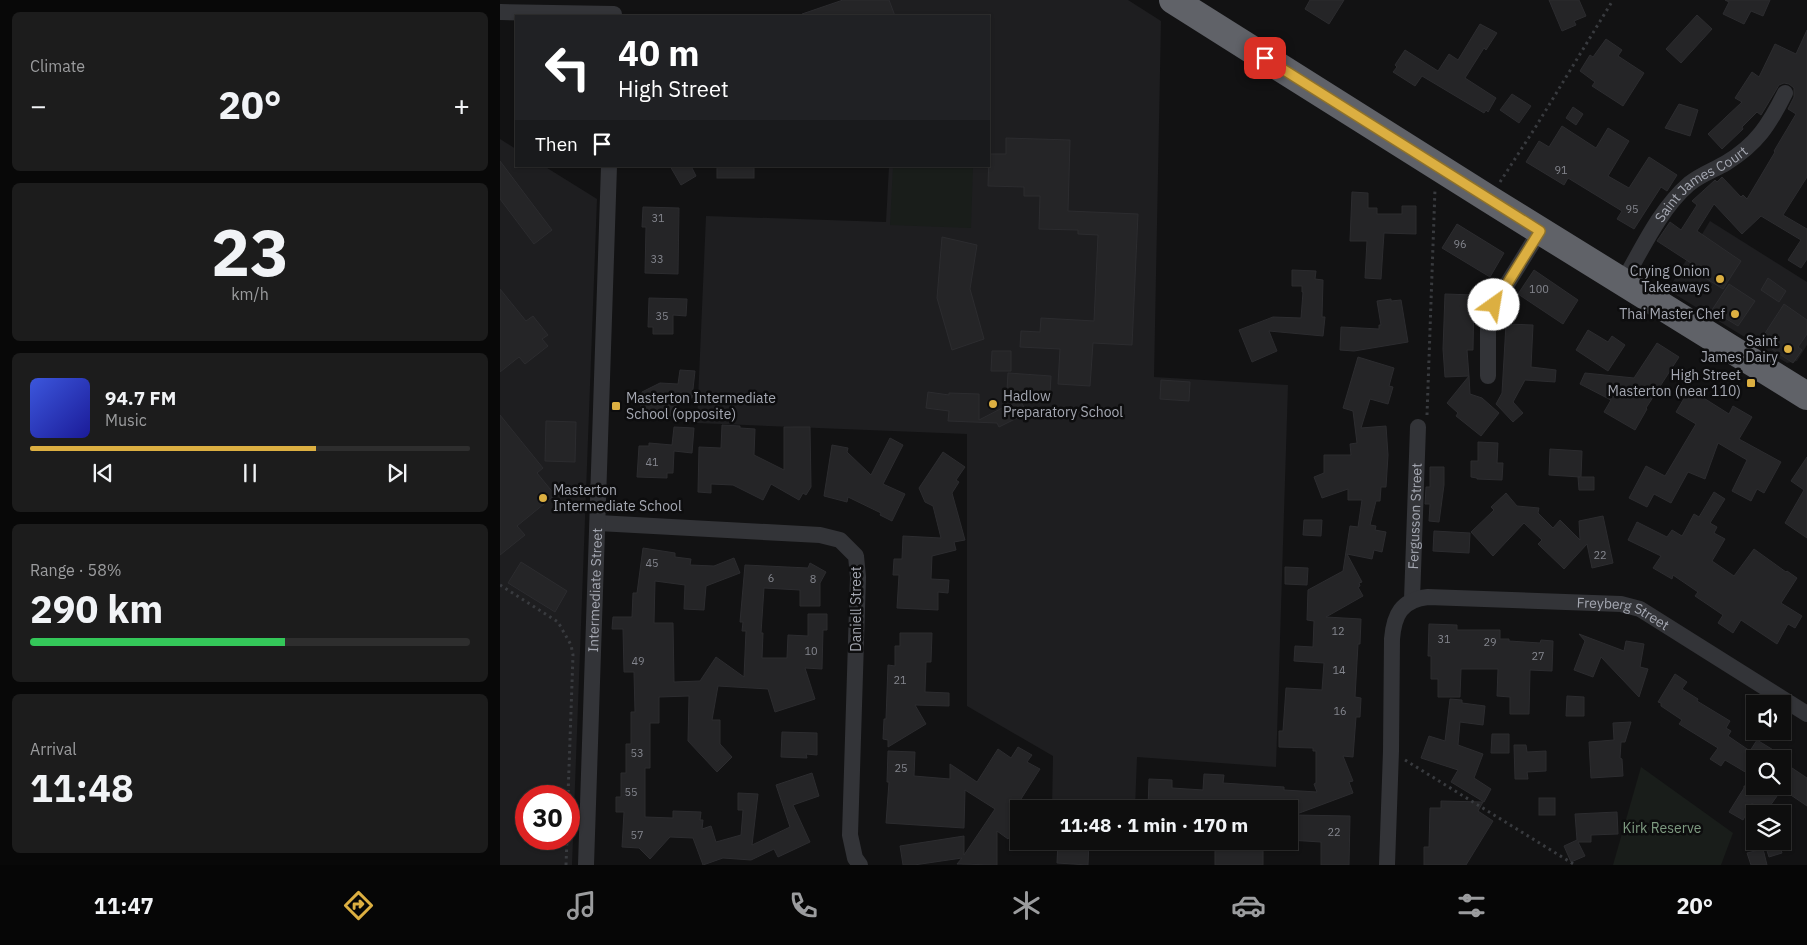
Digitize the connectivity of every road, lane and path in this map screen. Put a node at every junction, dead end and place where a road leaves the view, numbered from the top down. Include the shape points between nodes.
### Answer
1 (1173, 0) edge
2 (1613, 0) edge
3 (614, 10) edge
4 (500, 12) edge
5 (1785, 93) dead end
6 (1436, 166) junction
7 (609, 167) edge
8 (1489, 199) junction
9 (1540, 231) junction
10 (1623, 282) junction
11 (1488, 376) dead end
12 (1806, 392) edge
13 (1418, 427) joint
14 (598, 523) junction
15 (500, 585) edge
16 (1412, 600) junction
17 (1807, 714) edge
18 (1391, 751) junction
19 (568, 785) edge
20 (567, 850) edge
21 (566, 865) edge
22 (586, 865) edge
23 (860, 865) edge
24 (1387, 865) edge
25 (1574, 865) edge

1 - 6 highway
2 - 8 path
3 - 4 street
5 - 10 street, Saint James Court via 1765,130 1750,145 1691,182 1676,197
6 - 8 highway
6 - 13 path via 1426,424
7 - 14 street, Intermediate Street
8 - 9 highway
9 - 10 highway
9 - 11 street via 1494,305 1488,322
10 - 12 highway
13 - 16 street, Fergusson Street
14 - 22 street, Intermediate Street
14 - 23 street, Daniell Street via 820,535 840,540 856,556 850,835 855,858
15 - 19 path via 558,622 571,645
16 - 17 street, Freyberg Street via 1428,596 1621,604 1640,609
16 - 18 street via 1401,609 1393,627
18 - 24 street
18 - 25 path
20 - 21 path

